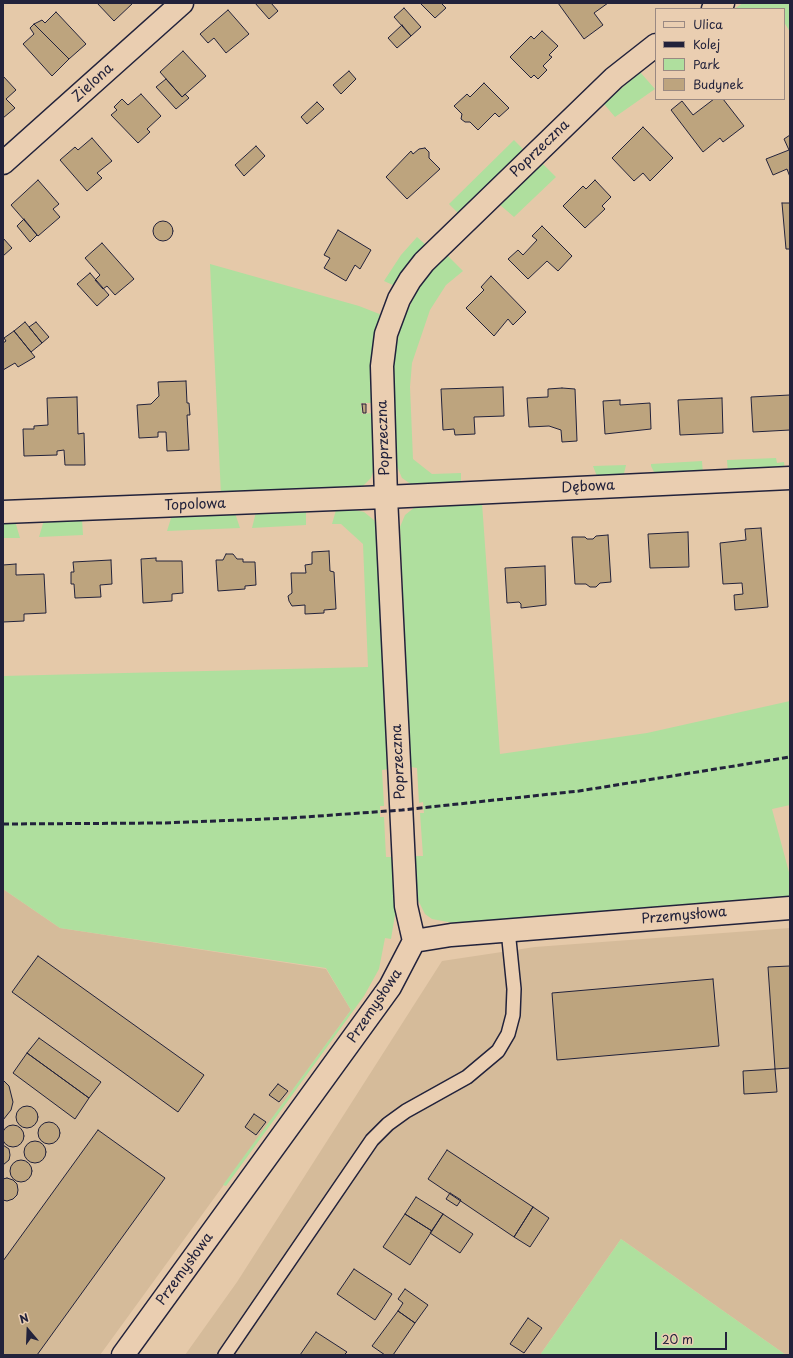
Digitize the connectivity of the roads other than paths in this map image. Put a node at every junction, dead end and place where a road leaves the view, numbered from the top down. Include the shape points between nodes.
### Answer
1 (182, 3) edge
2 (655, 46) edge
3 (3, 163) edge
4 (790, 478) edge
5 (386, 497) junction
6 (3, 512) edge
7 (790, 908) edge
8 (508, 930) junction
9 (414, 941) junction
10 (123, 1355) edge
11 (225, 1355) edge

1 - 3 street, Zielona
2 - 5 street, Poprzeczna via 614,78 444,241 410,280 392,315 384,348 382,385
4 - 5 street, Dębowa
5 - 6 street, Topolowa
5 - 9 street, Poprzeczna via 406,906
7 - 8 street, Przemysłowa
8 - 9 street, Przemysłowa via 452,934
8 - 11 lane via 514,989 513,1015 508,1034 498,1051 466,1077 406,1111 372,1140
9 - 10 street, Przemysłowa via 390,987

